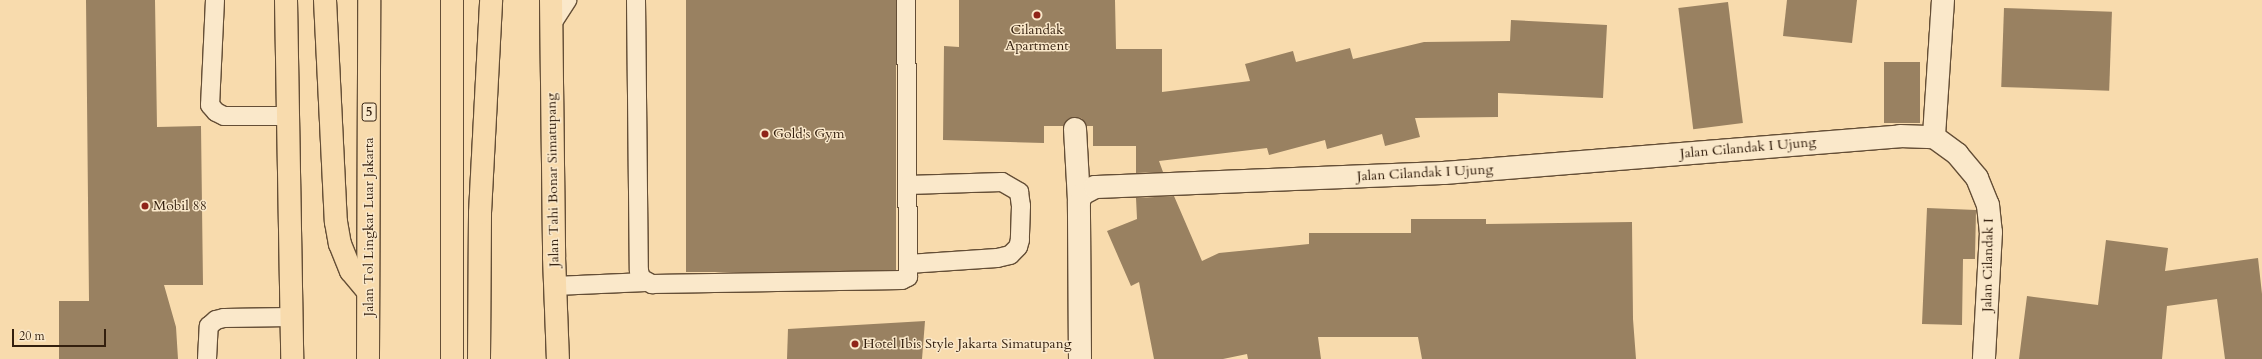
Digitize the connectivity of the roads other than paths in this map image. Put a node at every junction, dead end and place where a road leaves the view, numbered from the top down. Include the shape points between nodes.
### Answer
1 (215, 0) edge
2 (286, 0) edge
3 (325, 0) edge
4 (369, 0) edge
5 (452, 0) edge
6 (491, 0) edge
7 (551, 0) edge
8 (567, 0) edge
9 (636, 0) edge
10 (906, 0) edge
11 (1943, 0) edge
12 (551, 25) junction
13 (288, 116) junction
14 (1075, 129) dead end
15 (1934, 137) junction
16 (908, 185) junction
17 (1078, 201) junction
18 (908, 264) junction
19 (644, 280) junction
20 (555, 284) junction
21 (368, 291) junction
22 (291, 317) junction
23 (207, 359) edge
24 (292, 359) edge
25 (368, 359) edge
26 (452, 359) edge
27 (479, 359) edge
28 (558, 359) edge
29 (1080, 359) edge
30 (1984, 359) edge

1 - 13 lane via 210,105 224,116
2 - 13 highway
3 - 21 highway via 336,222 340,244 352,271
4 - 21 highway, Jalan Tol Lingkar Luar Jakarta / 5
5 - 26 highway
6 - 27 highway via 480,213
7 - 12 highway, Jalan Tahi Bonar Simatupang
8 - 12 lane
9 - 19 lane via 639,271
10 - 16 lane
11 - 15 street
12 - 20 highway, Jalan Tahi Bonar Simatupang
13 - 22 highway
14 - 17 street
15 - 17 street, Jalan Cilandak I Ujung via 1900,136 1444,173 1095,187 1082,194
15 - 30 street, Jalan Cilandak I via 1957,154 1977,178 1988,205 1991,232
16 - 18 lane
16 - 18 lane via 1002,182 1019,192 1021,206 1020,240 1018,247 1010,255
17 - 29 street
18 - 19 lane via 908,277 902,280 652,284
19 - 20 lane
20 - 28 highway, Jalan Tahi Bonar Simatupang
21 - 25 highway, Jalan Tol Lingkar Luar Jakarta / 5
22 - 23 lane via 216,320 209,326
22 - 24 highway

